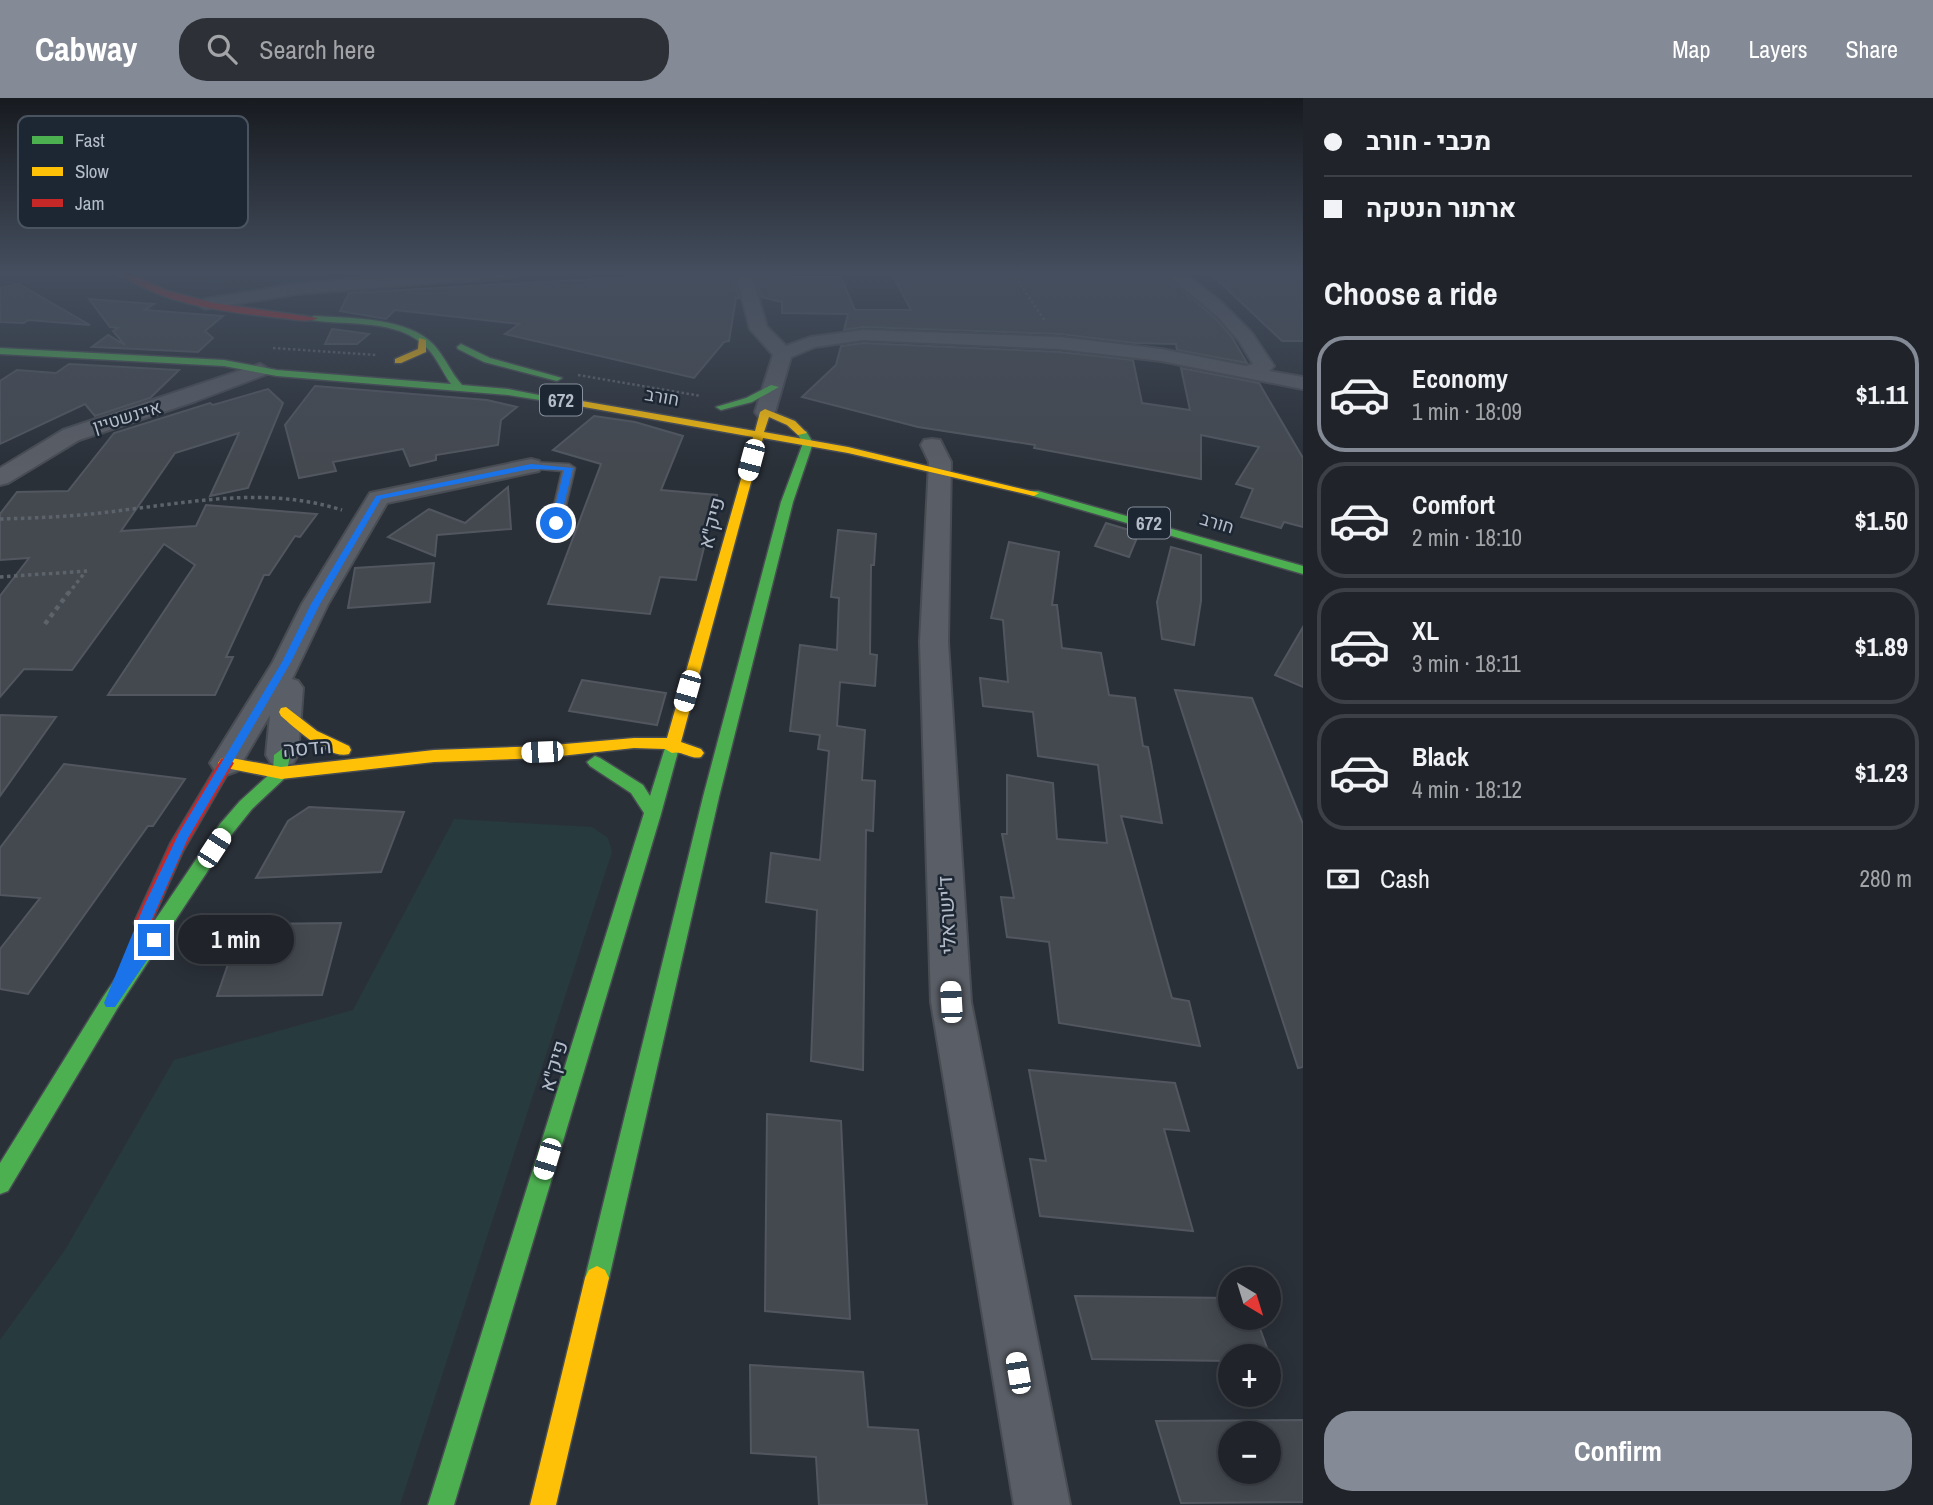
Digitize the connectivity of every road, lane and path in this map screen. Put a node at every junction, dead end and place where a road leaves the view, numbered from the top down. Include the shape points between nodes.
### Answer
1 (28, 338) edge
2 (415, 338) edge
3 (448, 338) edge
4 (767, 338) edge
5 (843, 338) edge
6 (929, 338) edge
7 (1056, 338) edge
8 (1248, 338) edge
9 (422, 340) junction
10 (1060, 343) junction
11 (461, 347) junction
12 (0, 351) edge
13 (249, 351) dead end
14 (783, 354) junction
15 (224, 363) junction
16 (465, 368) junction
17 (260, 370) junction
18 (1248, 372) junction
19 (451, 376) junction
20 (575, 380) junction
21 (1303, 383) edge
22 (774, 387) junction
23 (740, 402) junction
24 (765, 412) junction
25 (662, 417) junction
26 (809, 432) junction
27 (758, 434) junction
28 (894, 443) dead end
29 (848, 450) junction
30 (741, 453) junction
31 (933, 459) junction
32 (531, 466) joint
33 (798, 470) junction
34 (0, 478) edge
35 (993, 482) junction
36 (0, 519) edge
37 (365, 519) junction
38 (556, 523) dead end
39 (1303, 570) edge
40 (0, 577) edge
41 (45, 624) dead end
42 (286, 662) junction
43 (286, 712) junction
44 (672, 744) junction
45 (344, 750) junction
46 (542, 752) junction
47 (434, 756) junction
48 (292, 758) junction
49 (594, 762) junction
50 (721, 762) junction
51 (226, 763) junction
52 (651, 768) junction
53 (653, 814) junction
54 (110, 1003) junction
55 (0, 1183) edge
56 (441, 1505) edge
57 (543, 1505) edge
58 (1042, 1505) edge

1 - 13 main road
2 - 9 main road
3 - 11 main road
4 - 14 street
5 - 14 street via 811,342
6 - 10 street
7 - 10 path
8 - 18 street via 1264,366
9 - 19 main road via 435,350
9 - 19 main road, חורב / 672 via 424,347 419,353 391,361
10 - 18 street via 1122,349
11 - 16 main road via 468,358
11 - 20 main road via 490,361
12 - 15 main road, חורב / 672
14 - 22 street
15 - 17 main road, חורב / 672
15 - 19 main road
16 - 19 main road
16 - 20 main road, 672
17 - 19 main road, חורב / 672
17 - 34 street, איינשטיין via 71,435
18 - 21 street
19 - 25 main road, חורב / 672 via 520,394
20 - 23 path
22 - 23 main road
22 - 24 street
23 - 24 main road, חורב / 672 via 714,406
24 - 26 main road, חורב / 672
24 - 27 main road, פיק"א
25 - 27 main road, חורב / 672
25 - 30 main road via 699,429
26 - 27 main road, חורב / 672
26 - 28 main road
26 - 29 main road, חורב / 672
26 - 33 main road
27 - 30 main road, פיק"א
29 - 31 main road, חורב / 672
29 - 33 main road via 815,459
30 - 44 main road, פיק"א
31 - 35 main road, חורב / 672
31 - 35 main road via 956,486
31 - 58 street, ד'ישראלי via 934,642 951,1002
32 - 37 street via 379,498
32 - 38 lane via 569,468
33 - 50 main road
35 - 39 main road, חורב / 672
36 - 37 path via 91,514 249,495 323,502
37 - 42 street
40 - 41 path via 87,571
42 - 43 street
42 - 51 street
43 - 45 main road via 312,735
43 - 48 street
44 - 46 main road, הדסה
44 - 50 main road, הדסה
44 - 52 main road, פיק"א
45 - 47 main road, הדסה
45 - 48 main road, הדסה
46 - 47 main road, הדסה
46 - 49 main road, הדסה
47 - 48 main road, הדסה
48 - 51 main road, הדסה
48 - 54 main road via 226,829
49 - 52 main road, הדסה
49 - 53 main road via 637,789
50 - 52 main road, הדסה
50 - 57 main road
51 - 54 main road via 176,849
52 - 53 main road, פיק"א
53 - 56 main road, פיק"א
54 - 55 main road

